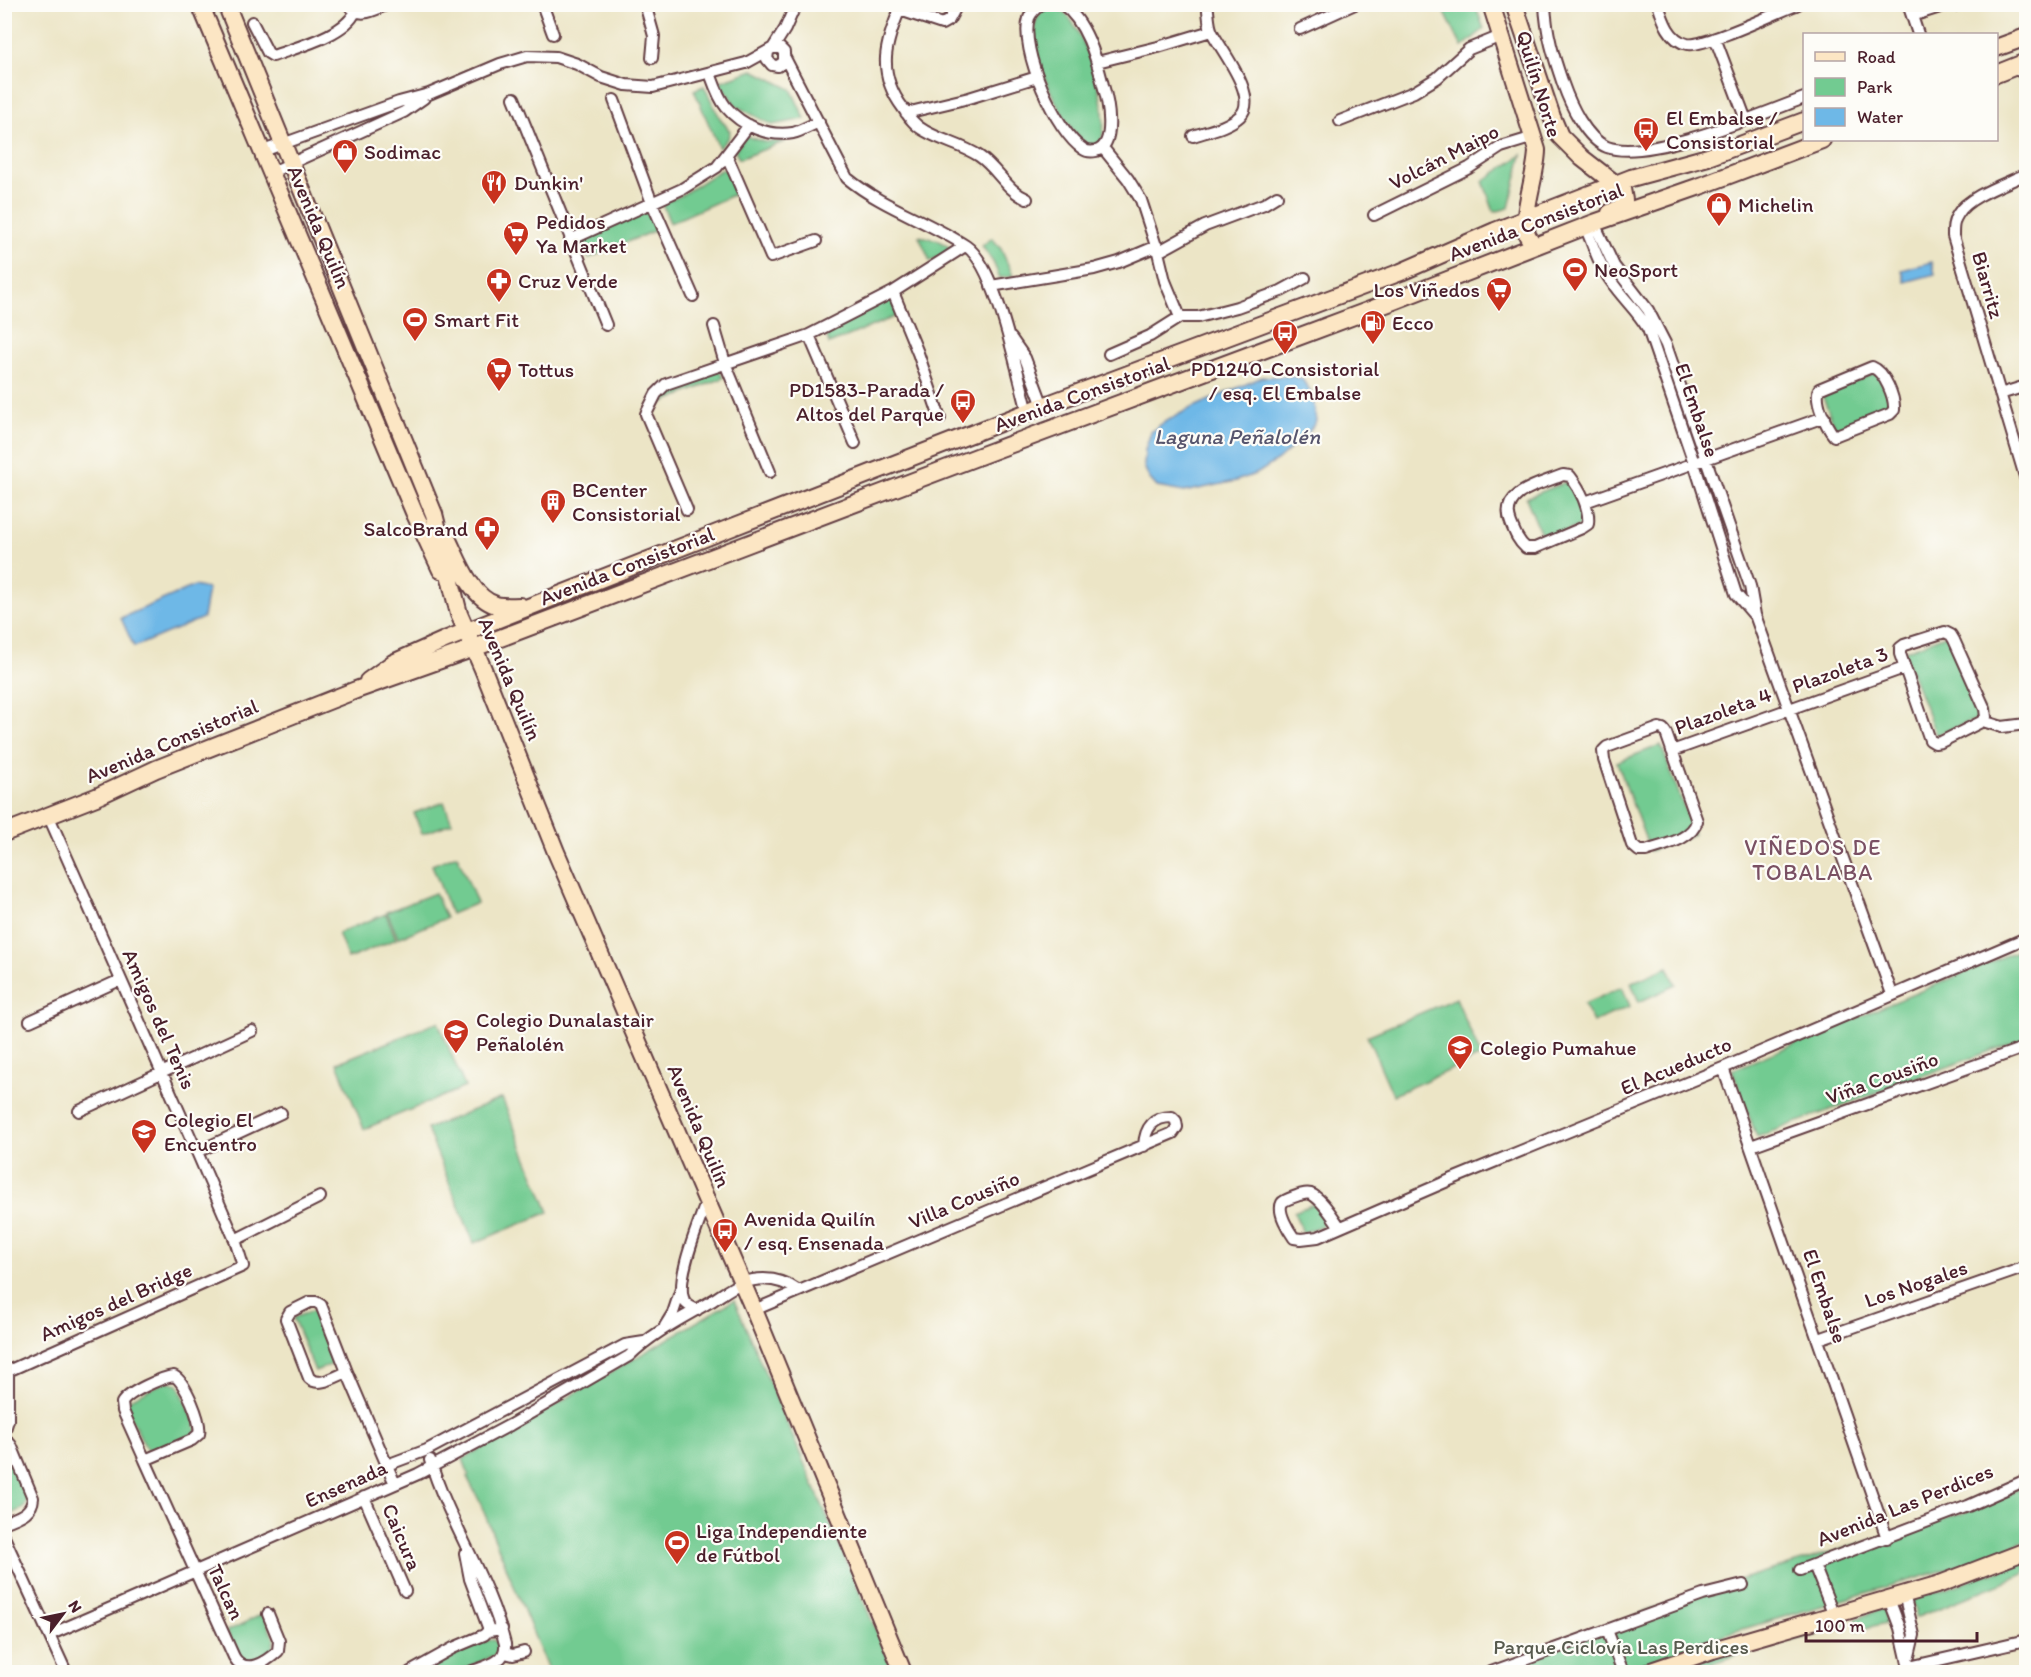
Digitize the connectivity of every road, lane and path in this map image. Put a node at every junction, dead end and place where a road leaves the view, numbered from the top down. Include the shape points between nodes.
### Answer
1 (200, 4) edge
2 (226, 4) edge
3 (388, 4) edge
4 (542, 4) edge
5 (645, 4) edge
6 (796, 4) edge
7 (1041, 4) edge
8 (1062, 4) edge
9 (1207, 4) edge
10 (1355, 4) edge
11 (1491, 4) edge
12 (1514, 4) edge
13 (1545, 4) edge
14 (1658, 4) edge
15 (1798, 4) edge
16 (1908, 4) edge
17 (1954, 6) dead end
18 (901, 7) edge
19 (956, 7) dead end
20 (352, 8) edge
21 (1771, 9) edge
22 (1912, 16) junction
23 (252, 22) dead end
24 (1300, 29) dead end
25 (1211, 31) junction
26 (1918, 33) edge
27 (553, 34) dead end
28 (1501, 36) junction
29 (2026, 37) edge
30 (1715, 38) junction
31 (1998, 47) edge
32 (269, 55) junction
33 (776, 56) junction
34 (652, 58) dead end
35 (1097, 62) junction
36 (250, 63) junction
37 (2022, 68) edge
38 (710, 73) junction
39 (1998, 74) edge
40 (1037, 77) junction
41 (429, 94) junction
42 (514, 98) dead end
43 (1803, 98) edge
44 (614, 100) dead end
45 (906, 113) junction
46 (351, 119) junction
47 (1746, 120) junction
48 (1340, 121) dead end
49 (1803, 121) edge
50 (819, 122) junction
51 (749, 125) junction
52 (357, 133) junction
53 (1193, 136) dead end
54 (1534, 137) junction
55 (1819, 141) edge
56 (284, 144) junction
57 (1103, 148) junction
58 (263, 151) junction
59 (727, 156) junction
60 (292, 163) junction
61 (272, 172) junction
62 (2026, 174) edge
63 (1618, 183) junction
64 (1277, 196) dead end
65 (1027, 199) dead end
66 (652, 203) junction
67 (1374, 215) dead end
68 (1527, 218) junction
69 (1589, 225) junction
70 (570, 240) junction
71 (816, 241) dead end
72 (965, 246) junction
73 (1535, 246) junction
74 (1158, 249) junction
75 (1305, 278) dead end
76 (992, 286) junction
77 (893, 292) junction
78 (693, 296) dead end
79 (1180, 317) junction
80 (606, 325) dead end
81 (714, 326) dead end
82 (1008, 333) junction
83 (809, 335) junction
84 (1196, 348) junction
85 (1109, 354) dead end
86 (725, 363) junction
87 (1204, 373) junction
88 (2026, 386) edge
89 (2000, 394) junction
90 (1035, 409) junction
91 (1824, 417) junction
92 (940, 418) dead end
93 (855, 444) dead end
94 (1707, 459) junction
95 (1694, 463) junction
96 (770, 472) dead end
97 (2026, 480) edge
98 (1585, 502) junction
99 (687, 510) dead end
100 (434, 514) junction
101 (761, 516) junction
102 (769, 536) junction
103 (701, 539) junction
104 (707, 559) junction
105 (454, 598) junction
106 (536, 604) junction
107 (1755, 615) junction
108 (466, 631) junction
109 (474, 648) junction
110 (1904, 668) junction
111 (356, 690) junction
112 (1788, 709) junction
113 (1983, 721) junction
114 (2026, 724) edge
115 (1672, 751) junction
116 (49, 817) junction
117 (4, 833) edge
118 (2026, 938) edge
119 (120, 980) junction
120 (1892, 994) junction
121 (30, 1021) dead end
122 (252, 1031) dead end
123 (2026, 1047) edge
124 (1723, 1068) junction
125 (161, 1072) junction
126 (79, 1111) dead end
127 (281, 1113) dead end
128 (1144, 1146) dead end
129 (1751, 1146) junction
130 (197, 1152) junction
131 (320, 1197) dead end
132 (706, 1203) junction
133 (1340, 1227) junction
134 (235, 1240) junction
135 (2026, 1267) edge
136 (239, 1269) joint
137 (742, 1283) junction
138 (681, 1289) junction
139 (799, 1291) junction
140 (697, 1310) junction
141 (754, 1310) junction
142 (663, 1329) junction
143 (1819, 1339) junction
144 (644, 1342) junction
145 (6, 1370) edge
146 (347, 1372) junction
147 (504, 1411) junction
148 (510, 1425) junction
149 (4, 1432) edge
150 (4, 1437) edge
151 (427, 1450) junction
152 (145, 1460) junction
153 (387, 1465) junction
154 (432, 1466) junction
155 (2026, 1479) edge
156 (395, 1484) junction
157 (364, 1497) junction
158 (4, 1523) edge
159 (4, 1537) edge
160 (1887, 1538) junction
161 (2026, 1551) edge
162 (1814, 1565) junction
163 (1800, 1570) dead end
164 (195, 1571) junction
165 (1743, 1585) dead end
166 (479, 1589) junction
167 (405, 1591) dead end
168 (1896, 1602) junction
169 (268, 1614) dead end
170 (1834, 1615) junction
171 (501, 1629) junction
172 (1607, 1630) junction
173 (488, 1631) junction
174 (49, 1635) junction
175 (2026, 1640) edge
176 (524, 1652) dead end
177 (504, 1653) junction
178 (1684, 1666) edge
179 (1909, 1666) edge
180 (1667, 1669) edge
181 (66, 1672) edge
182 (410, 1672) edge
183 (470, 1672) edge
184 (903, 1672) edge
185 (1491, 1672) edge
186 (1623, 1672) edge
187 (1648, 1672) edge

1 - 58 main road, Avenida Quilín
2 - 36 main road, Avenida Quilín
3 - 20 street via 365,14
4 - 27 street
5 - 34 street via 654,36
6 - 33 street
7 - 40 street via 1031,13 1028,23
8 - 35 street via 1078,21
9 - 25 street
10 - 24 street
11 - 28 main road, Quilín Norte
12 - 63 main road, Quilín Norte via 1560,136 1582,158
13 - 47 street via 1550,44 1570,105 1604,146 1626,151 1669,144
14 - 30 street via 1667,29 1678,40 1687,45
15 - 21 street
16 - 22 street
17 - 22 street
18 - 19 street via 939,24 948,22
18 - 45 street via 885,62 889,83
20 - 32 street via 352,20 339,29 273,57
21 - 30 street
22 - 26 street
23 - 32 street
25 - 35 street
25 - 53 street via 1234,68 1245,106 1233,121
28 - 48 street via 1469,49 1437,78 1414,92
28 - 54 main road, Quilín Norte
29 - 31 main road
30 - 47 street
32 - 36 street
33 - 38 street
33 - 50 street via 796,79
35 - 57 street via 1109,122 1108,140
36 - 56 main road, Avenida Quilín
37 - 39 main road
38 - 41 street via 653,87 635,86 601,77 556,57 527,56
38 - 51 street via 726,107
40 - 45 street
40 - 57 street via 1053,111 1075,142 1087,151
41 - 46 street
41 - 52 street via 404,112
42 - 70 street
43 - 47 street
44 - 66 street
45 - 65 street via 925,131 980,156
46 - 52 street
46 - 56 street
49 - 63 main road, Avenida Consistorial via 1708,157
50 - 51 street via 794,132 770,133
50 - 72 street via 847,178
51 - 59 street
52 - 60 street
54 - 67 street, Volcán Maipo via 1501,147 1469,168
54 - 68 main road, Quilín Norte via 1537,164
55 - 69 main road, Avenida Consistorial
56 - 58 street
56 - 60 main road, Avenida Quilín
57 - 74 street via 1141,200
58 - 61 main road, Avenida Quilín
59 - 66 street via 708,173
59 - 71 street via 771,256
60 - 61 street
60 - 100 main road, Avenida Quilín
61 - 105 main road, Avenida Quilín
62 - 89 street, Biarritz via 1970,201 1953,224 1953,237
63 - 68 main road, Avenida Consistorial
63 - 69 main road via 1624,194 1622,207
64 - 74 street
66 - 70 street
66 - 78 street
68 - 73 main road, Quilín Norte via 1527,235
68 - 84 main road, Avenida Consistorial via 1401,272
69 - 73 main road, Avenida Consistorial
69 - 94 street, El Embalse via 1660,330
69 - 95 street, El Embalse via 1612,284 1648,329
70 - 80 street
72 - 76 street via 983,264
72 - 77 street
73 - 87 main road, Avenida Consistorial
74 - 76 street via 1094,269
74 - 79 street via 1165,281
75 - 79 street via 1243,305 1198,317
76 - 82 street
77 - 83 street
77 - 92 street
79 - 85 street
81 - 86 street
82 - 90 street
82 - 90 street via 1025,358
83 - 86 street
83 - 93 street
84 - 87 main road via 1191,363
84 - 90 main road, Avenida Consistorial
86 - 96 street
86 - 99 street via 666,384 646,414
87 - 102 main road, Avenida Consistorial
88 - 89 street
89 - 97 street, Biarritz
90 - 101 main road, Avenida Consistorial
91 - 91 street via 1834,436 1890,414 1894,405 1878,369 1872,367 1819,389
91 - 94 street
94 - 95 street
94 - 107 street, El Embalse via 1750,586
95 - 98 street
95 - 107 street, El Embalse via 1736,594
98 - 98 street via 1570,476 1563,475 1517,494 1509,502 1507,515 1519,541 1526,548 1535,548 1588,524
100 - 105 main road, Avenida Quilín
100 - 106 main road via 481,596 507,607
101 - 102 main road via 759,528
101 - 103 main road, Avenida Consistorial
102 - 104 main road, Avenida Consistorial
103 - 104 main road via 708,548
103 - 106 main road, Avenida Consistorial
104 - 109 main road, Avenida Consistorial
105 - 108 main road, Avenida Quilín
106 - 108 main road, Avenida Consistorial
107 - 112 street, El Embalse
108 - 109 main road, Avenida Quilín
108 - 111 main road, Avenida Consistorial via 393,663
109 - 111 main road, Avenida Consistorial
109 - 132 main road, Avenida Quilín via 556,852
110 - 112 street, Plazoleta 3
110 - 113 street via 1930,740 1941,742
110 - 113 street via 1899,654 1904,645 1945,632 1951,635 1985,709
111 - 116 main road, Avenida Consistorial via 149,772
112 - 115 street, Plazoleta 4
112 - 120 street, El Embalse
113 - 114 street via 2002,727
115 - 115 street via 1666,733 1659,728 1603,751 1632,845 1639,851 1695,830 1697,821
116 - 117 main road, Avenida Consistorial
116 - 119 street, Amigos del Tenis
118 - 120 street, El Acueducto
119 - 121 street
119 - 125 street, Amigos del Tenis
120 - 124 street, El Acueducto
122 - 125 street
123 - 129 street, Viña Cousiño
124 - 129 street, El Embalse
124 - 133 street, El Acueducto
125 - 126 street
125 - 130 street, Amigos del Tenis
127 - 130 street
128 - 139 street, Villa Cousiño
129 - 143 street, El Embalse
130 - 134 street, Amigos del Tenis
131 - 134 street
132 - 137 main road, Avenida Quilín
132 - 138 street, Ensenada via 688,1253
133 - 133 street, El Acueducto via 1312,1194 1296,1196 1282,1204 1288,1231 1294,1238 1318,1237
134 - 136 street, Amigos del Tenis via 243,1261
135 - 143 street, Los Nogales
136 - 145 street, Amigos del Bridge
137 - 139 street via 775,1280
137 - 140 street, Ensenada
137 - 141 main road, Avenida Quilín
138 - 140 street via 687,1304
138 - 142 street, Ensenada
139 - 141 street, Villa Cousiño
140 - 142 street, Ensenada
141 - 184 main road, Avenida Quilín
142 - 144 street, Ensenada
143 - 160 street, El Embalse
144 - 147 street, Ensenada via 625,1345
144 - 148 street, Ensenada via 629,1356
145 - 149 street via 8,1420
146 - 146 street, Caicura via 321,1305 310,1302 288,1313 287,1322 311,1380 318,1383
146 - 153 street, Caicura
147 - 148 street
147 - 151 street, Ensenada
148 - 154 street, Ensenada
150 - 158 street via 33,1498 27,1512
151 - 153 street, Ensenada
151 - 154 street
152 - 152 street, Talcan via 123,1411 123,1400 166,1377 176,1377 199,1423 198,1434
152 - 164 street, Talcan
153 - 156 street, Caicura
154 - 156 street, Ensenada
154 - 166 street
155 - 160 street, Avenida Las Perdices
156 - 157 street, Ensenada
157 - 164 street, Ensenada
157 - 167 street, Caicura
159 - 174 street
160 - 162 street, Avenida Las Perdices
161 - 168 main road
162 - 163 street, Avenida Las Perdices
162 - 170 street
164 - 169 street, Talcan via 236,1661 242,1666 255,1666 278,1651 279,1641
164 - 174 street, Ensenada
165 - 172 street
166 - 171 street
166 - 173 street
168 - 170 main road
168 - 179 street
168 - 179 street via 1914,1635
170 - 178 main road
171 - 173 street
171 - 177 street
172 - 185 street
172 - 186 street
173 - 182 street
174 - 181 street
175 - 179 street
176 - 177 street
177 - 183 street via 496,1662
178 - 180 main road
180 - 187 main road

